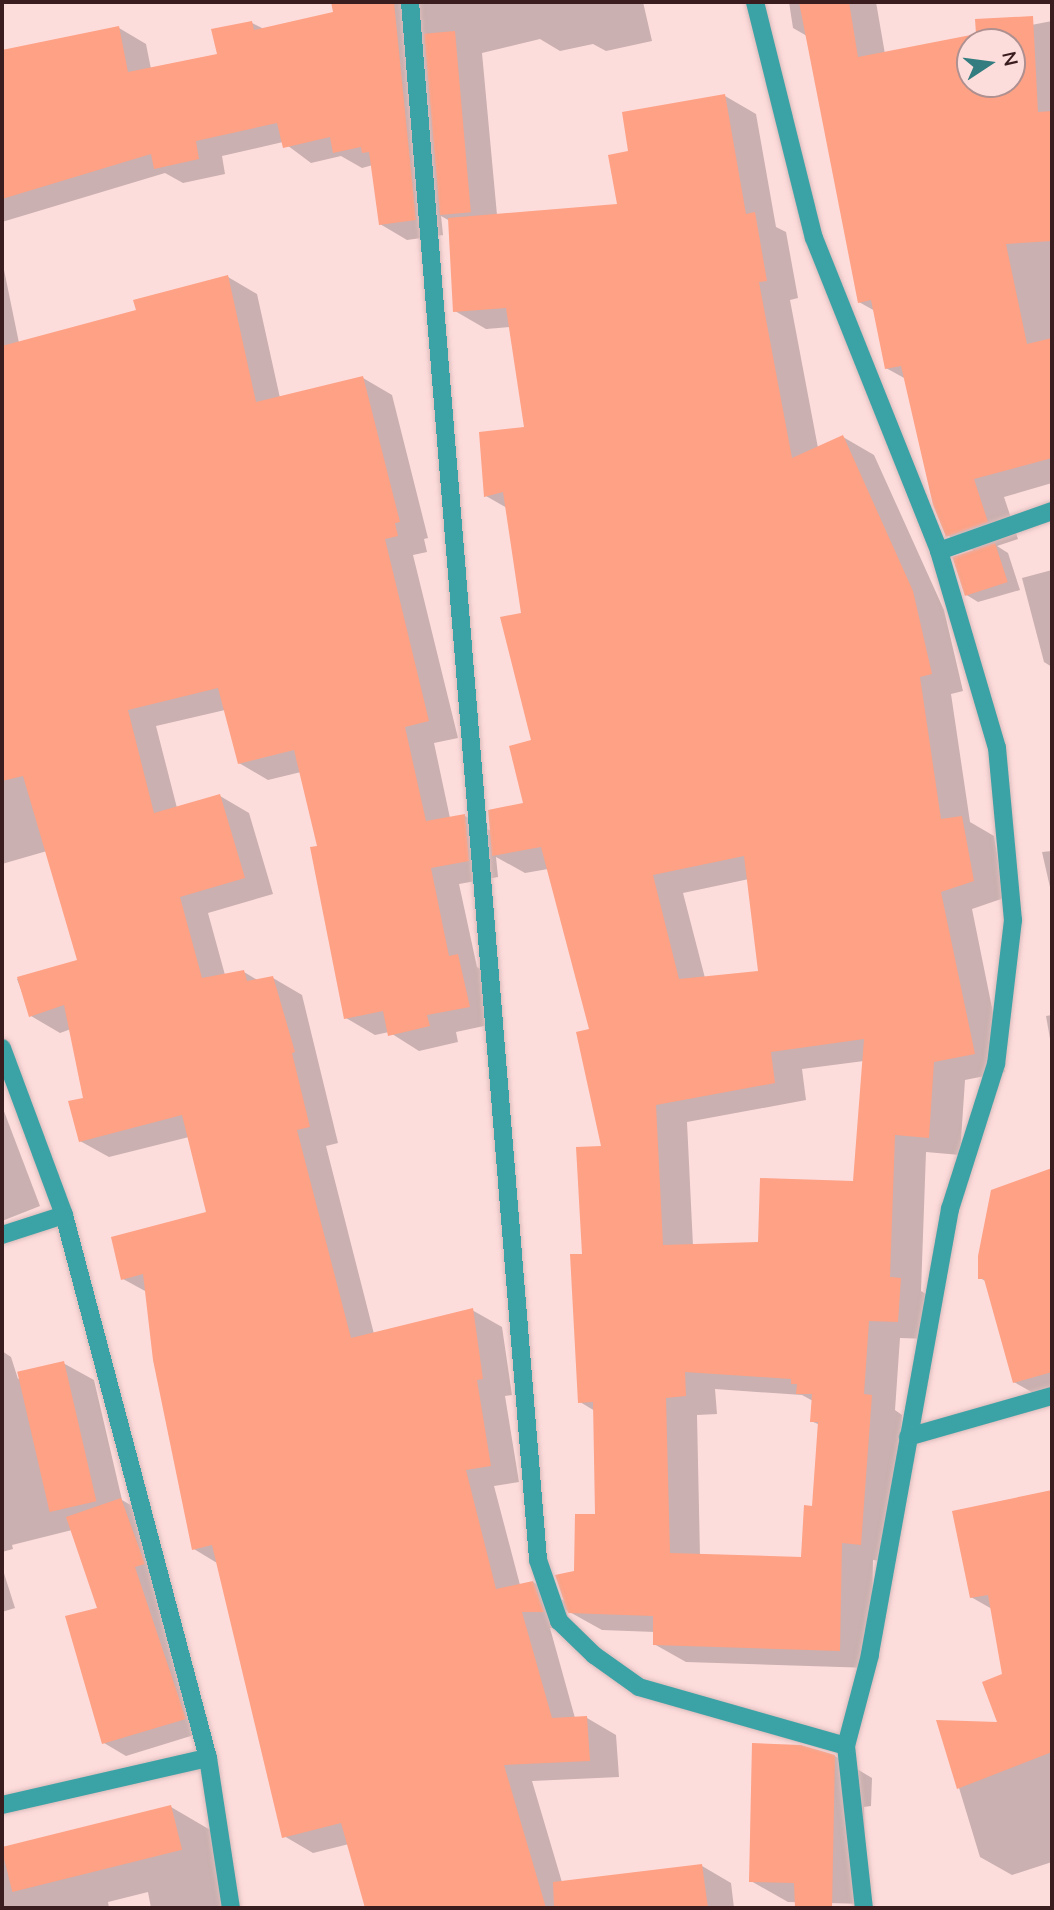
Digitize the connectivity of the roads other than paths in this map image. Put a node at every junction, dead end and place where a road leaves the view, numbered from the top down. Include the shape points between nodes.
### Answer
1 (410, 2) edge
2 (755, 2) edge
3 (1052, 511) edge
4 (939, 551) junction
5 (2, 1048) edge
6 (64, 1215) junction
7 (2, 1235) edge
8 (1052, 1396) edge
9 (908, 1437) junction
10 (846, 1746) junction
11 (208, 1758) junction
12 (2, 1805) edge
13 (231, 1908) edge
14 (863, 1908) edge

1 - 10 street via 538,1560 559,1621 594,1656 639,1687
2 - 4 street via 814,238
3 - 4 street
4 - 9 street via 997,748 1013,920 996,1064 950,1209
5 - 6 street
6 - 7 street
6 - 11 street
8 - 9 street
9 - 10 street via 870,1655
10 - 14 street
11 - 12 street
11 - 13 street

